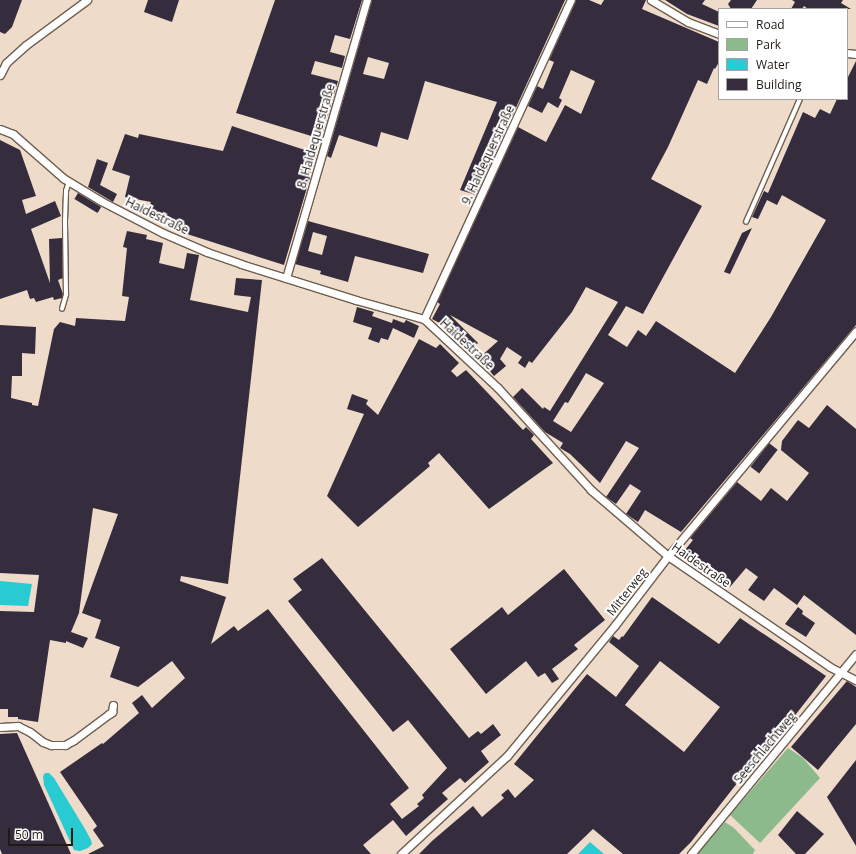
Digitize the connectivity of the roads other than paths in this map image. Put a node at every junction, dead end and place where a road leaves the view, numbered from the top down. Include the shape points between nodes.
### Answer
1 (87, 0) edge
2 (368, 0) edge
3 (571, 0) edge
4 (651, 0) edge
5 (718, 34) edge
6 (0, 75) edge
7 (800, 100) edge
8 (0, 129) edge
9 (69, 182) junction
10 (746, 222) dead end
11 (286, 278) junction
12 (62, 310) dead end
13 (424, 319) junction
14 (856, 330) edge
15 (668, 556) junction
16 (856, 654) edge
17 (842, 672) junction
18 (856, 680) edge
19 (112, 705) dead end
20 (0, 727) edge
21 (401, 854) edge
22 (691, 854) edge

1 - 6 street via 26,45 6,63
2 - 11 street, 8. Haidequerstraße
3 - 13 street, 9. Haidequerstraße
4 - 5 street via 688,22
7 - 10 lane
8 - 9 street, Haidestraße via 13,134
9 - 11 street, Haidestraße via 163,233 207,252
9 - 12 lane via 66,191 65,221 66,295
11 - 13 street, Haidestraße
13 - 15 street, Haidestraße via 498,388 591,490
14 - 15 street, Mitterweg
15 - 17 street, Haidestraße via 830,668
15 - 21 street, Mitterweg via 507,756
16 - 17 street, Seeschlachtweg
17 - 18 street, Haidestraße
17 - 22 street, Seeschlachtweg
19 - 20 street via 112,712 65,745 43,742 18,726

